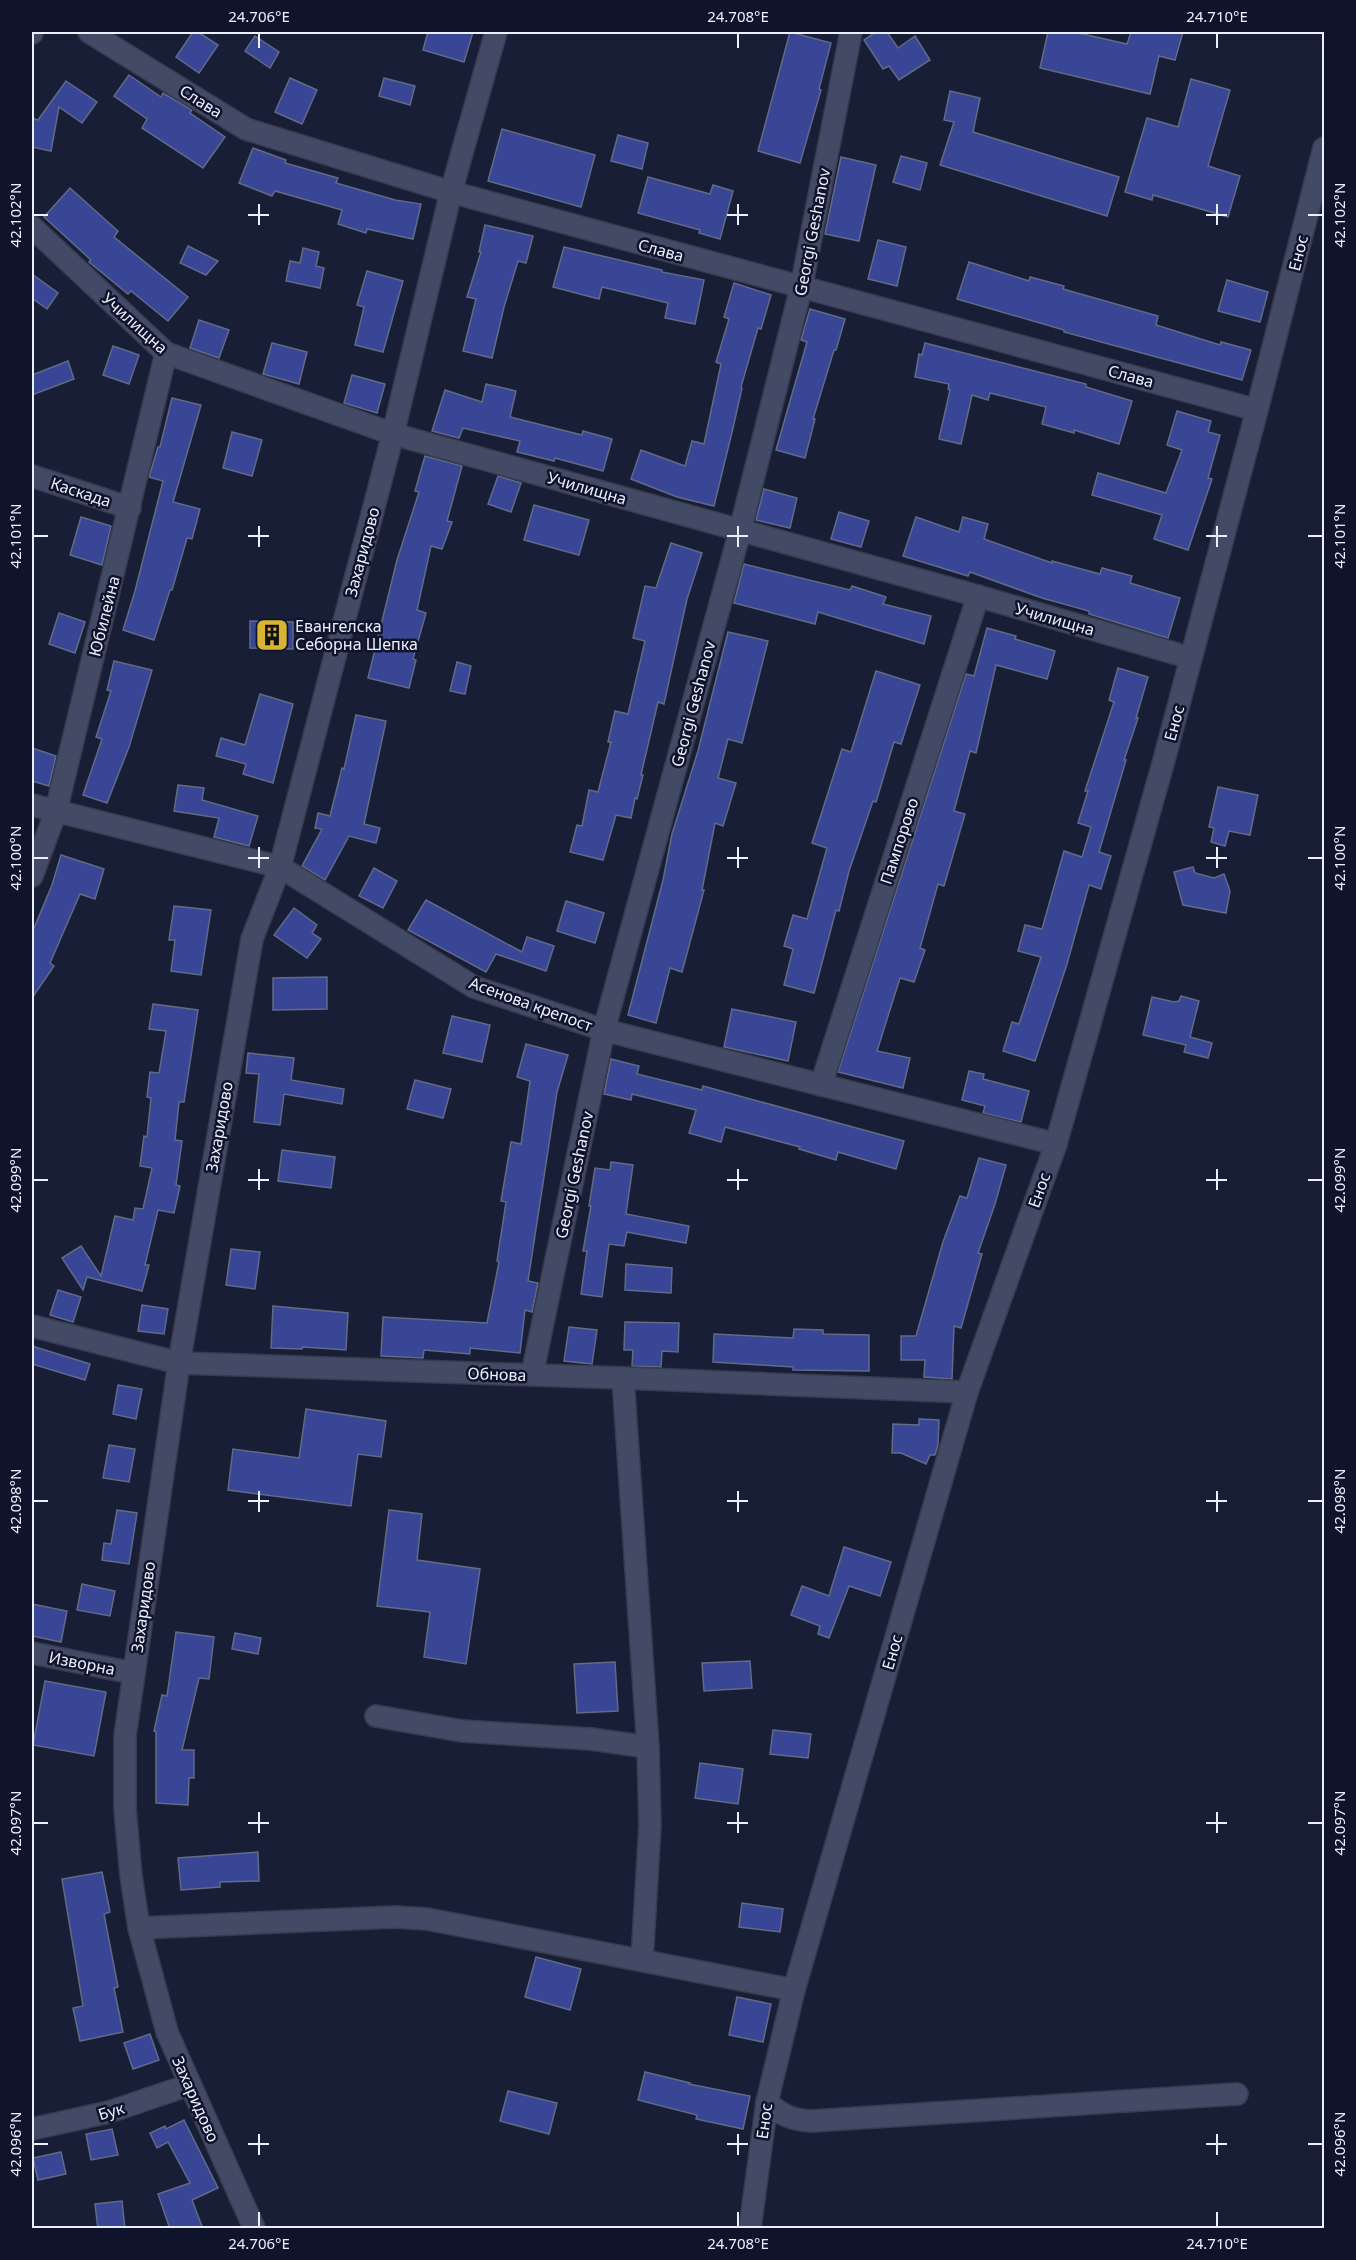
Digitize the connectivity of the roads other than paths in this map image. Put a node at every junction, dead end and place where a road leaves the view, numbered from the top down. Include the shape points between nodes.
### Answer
1 (89, 32) edge
2 (496, 32) edge
3 (851, 32) edge
4 (1324, 148) edge
5 (451, 192) junction
6 (32, 227) edge
7 (801, 288) junction
8 (166, 353) junction
9 (1257, 410) junction
10 (393, 434) junction
11 (32, 476) edge
12 (130, 508) junction
13 (740, 531) junction
14 (978, 596) junction
15 (1191, 658) junction
16 (32, 805) edge
17 (56, 811) junction
18 (280, 867) junction
19 (32, 876) edge
20 (604, 1030) junction
21 (821, 1085) junction
22 (1056, 1144) junction
23 (32, 1326) edge
24 (179, 1363) junction
25 (532, 1375) junction
26 (623, 1378) junction
27 (967, 1392) junction
28 (32, 1653) edge
29 (133, 1672) junction
30 (376, 1716) dead end
31 (648, 1746) junction
32 (139, 1928) junction
33 (642, 1960) junction
34 (794, 1990) junction
35 (189, 2085) junction
36 (1237, 2094) dead end
37 (766, 2102) junction
38 (32, 2129) edge
39 (254, 2229) edge
40 (750, 2229) edge

1 - 5 street, Слава via 246,129
2 - 5 street, Захаридово
3 - 7 street, Georgi Geshanov
4 - 9 street, Енос
5 - 7 street, Слава
5 - 10 street, Захаридово
6 - 8 street, Училищна
7 - 9 street, Слава
7 - 13 street, Georgi Geshanov
8 - 10 street, Училищна
8 - 12 street, Юбилейна
9 - 15 street, Енос
10 - 13 street, Училищна
10 - 18 street, Захаридово
11 - 12 street, Каскада
12 - 17 street, Юбилейна
13 - 14 street, Училищна
13 - 20 street, Georgi Geshanov
14 - 15 street, Училищна
14 - 21 street, Пампорово
15 - 22 street, Енос
16 - 17 street, Асенова крепост
17 - 18 street, Асенова крепост
17 - 19 street, Юбилейна
18 - 20 street, Асенова крепост via 474,987
18 - 24 street, Захаридово via 252,939
20 - 21 street, Асенова крепост
20 - 25 street, Georgi Geshanov
21 - 22 street, Асенова крепост
22 - 27 street, Енос
23 - 24 street, Обнова
24 - 25 street, Обнова
24 - 29 street, Захаридово
25 - 26 street, Обнова
26 - 27 street, Обнова
26 - 31 street
27 - 34 street, Енос
28 - 29 street, Изворна
29 - 32 street, Захаридово via 125,1736 125,1809
30 - 31 street via 462,1731
31 - 33 street via 650,1825
32 - 33 street via 427,1919
32 - 35 street, Захаридово via 167,2032
33 - 34 street
34 - 37 street, Енос
35 - 38 street, Бук via 109,2112
35 - 39 street, Захаридово
36 - 37 street via 811,2121 781,2115
37 - 40 street, Енос

